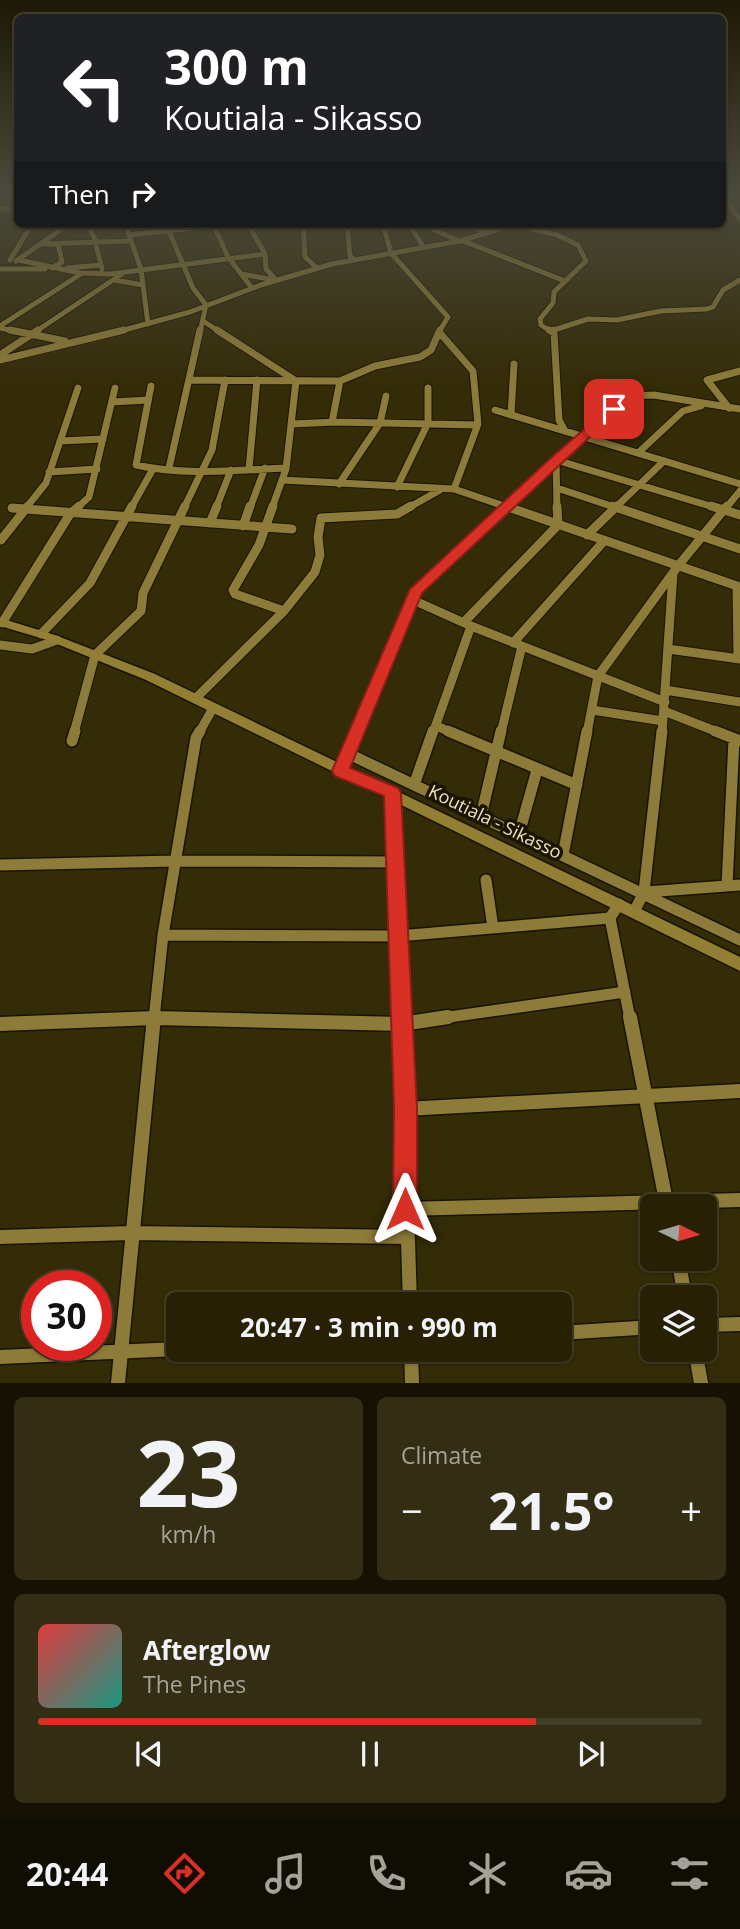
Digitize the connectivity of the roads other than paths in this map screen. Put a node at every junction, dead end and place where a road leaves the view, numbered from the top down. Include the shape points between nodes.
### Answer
1 (12, 257) edge
2 (24, 257) edge
3 (61, 257) edge
4 (99, 257) edge
5 (136, 257) edge
6 (180, 257) edge
7 (228, 257) junction
8 (234, 257) edge
9 (265, 257) edge
10 (305, 257) edge
11 (352, 257) edge
12 (369, 257) edge
13 (394, 257) edge
14 (501, 257) edge
15 (584, 257) edge
16 (354, 259) junction
17 (10, 260) dead end
18 (19, 260) junction
19 (183, 264) junction
20 (101, 265) junction
21 (51, 268) junction
22 (317, 268) junction
23 (141, 269) junction
24 (0, 270) edge
25 (80, 274) junction
26 (104, 274) junction
27 (122, 274) junction
28 (241, 274) junction
29 (114, 280) junction
30 (276, 280) junction
31 (740, 280) edge
32 (565, 281) junction
33 (143, 285) junction
34 (252, 288) junction
35 (206, 305) junction
36 (203, 321) junction
37 (148, 324) junction
38 (0, 327) edge
39 (551, 331) junction
40 (439, 332) junction
41 (30, 335) junction
42 (69, 342) junction
43 (0, 355) edge
44 (0, 360) edge
45 (514, 363) dead end
46 (740, 371) edge
47 (191, 380) junction
48 (225, 380) junction
49 (257, 380) junction
50 (296, 381) junction
51 (340, 381) junction
52 (151, 386) dead end
53 (78, 388) dead end
54 (116, 388) dead end
55 (428, 388) dead end
56 (386, 396) dead end
57 (148, 400) junction
58 (112, 402) junction
59 (703, 405) junction
60 (729, 408) junction
61 (740, 409) edge
62 (495, 410) dead end
63 (511, 415) junction
64 (332, 422) junction
65 (380, 423) junction
66 (291, 424) junction
67 (427, 424) junction
68 (477, 425) junction
69 (565, 431) junction
70 (584, 436) junction
71 (103, 439) junction
72 (60, 441) junction
73 (638, 453) junction
74 (556, 460) junction
75 (664, 461) junction
76 (153, 468) junction
77 (169, 468) junction
78 (265, 468) junction
79 (286, 468) junction
80 (97, 469) junction
81 (249, 469) junction
82 (231, 470) junction
83 (203, 471) junction
84 (49, 472) junction
85 (282, 480) junction
86 (339, 484) junction
87 (740, 484) edge
88 (639, 485) junction
89 (397, 488) junction
90 (557, 488) junction
91 (454, 489) junction
92 (440, 490) junction
93 (740, 491) edge
94 (615, 507) junction
95 (12, 508) dead end
96 (506, 508) junction
97 (25, 509) junction
98 (724, 510) junction
99 (71, 513) junction
100 (740, 515) edge
101 (126, 517) junction
102 (179, 521) junction
103 (210, 523) junction
104 (558, 525) junction
105 (243, 526) junction
106 (265, 527) junction
107 (292, 529) dead end
108 (587, 535) junction
109 (703, 536) junction
110 (1, 540) edge
111 (604, 541) junction
112 (740, 549) edge
113 (676, 570) junction
114 (738, 587) edge
115 (413, 600) junction
116 (284, 611) junction
117 (1, 622) edge
118 (468, 624) junction
119 (41, 634) junction
120 (57, 640) junction
121 (518, 644) junction
122 (0, 645) edge
123 (668, 649) junction
124 (95, 655) junction
125 (739, 659) edge
126 (598, 676) junction
127 (195, 698) junction
128 (740, 702) edge
129 (664, 706) junction
130 (212, 708) junction
131 (592, 710) junction
132 (437, 726) junction
133 (737, 740) edge
134 (72, 741) dead end
135 (349, 754) junction
136 (498, 754) junction
137 (537, 770) junction
138 (341, 771) junction
139 (414, 785) junction
140 (577, 785) junction
141 (392, 793) junction
142 (481, 816) junction
143 (519, 834) junction
144 (564, 855) junction
145 (175, 861) junction
146 (397, 862) junction
147 (0, 865) edge
148 (486, 880) dead end
149 (740, 885) edge
150 (727, 886) junction
151 (643, 892) junction
152 (619, 904) junction
153 (634, 912) junction
154 (610, 918) junction
155 (493, 928) junction
156 (163, 935) junction
157 (398, 936) junction
158 (740, 940) edge
159 (740, 964) edge
160 (625, 992) junction
161 (155, 1018) junction
162 (0, 1024) edge
163 (402, 1024) junction
164 (740, 1091) edge
165 (644, 1095) junction
166 (405, 1109) junction
167 (665, 1194) edge
168 (740, 1200) edge
169 (718, 1201) edge
170 (640, 1205) edge
171 (405, 1209) junction
172 (131, 1233) junction
173 (0, 1237) edge
174 (408, 1237) junction
175 (410, 1292) edge
176 (740, 1324) edge
177 (717, 1325) edge
178 (640, 1328) edge
179 (572, 1332) edge
180 (166, 1349) edge
181 (122, 1351) junction
182 (0, 1357) edge
183 (411, 1362) edge
184 (697, 1362) edge
185 (118, 1383) edge
186 (412, 1383) edge
187 (701, 1383) edge

1 - 17 street
2 - 18 street
3 - 21 street via 62,262
4 - 20 street
5 - 23 street
6 - 19 street
7 - 8 street
7 - 19 street
7 - 28 street
9 - 30 street via 266,268
10 - 22 street
11 - 16 street
12 - 16 street
13 - 40 street via 448,317
14 - 32 street
15 - 32 street via 586,261
16 - 22 street
18 - 21 street
18 - 24 street
19 - 23 street
19 - 35 street
20 - 21 street
20 - 26 street
21 - 24 street
21 - 25 street
22 - 30 street
23 - 27 street
23 - 33 street
25 - 26 street
25 - 38 street
26 - 27 street
27 - 29 street
28 - 30 street
28 - 34 street
29 - 33 street
29 - 41 street
30 - 34 street
31 - 39 street via 723,290 707,309 587,319
32 - 39 street via 540,318
33 - 37 street
34 - 35 street
35 - 36 street
35 - 37 street
36 - 47 street
36 - 50 street
37 - 42 street
38 - 41 street
39 - 69 street via 559,420
40 - 51 street via 431,350 420,358 375,366
40 - 68 street via 472,371
41 - 42 street
41 - 43 street
42 - 44 street
45 - 63 street
46 - 60 street via 707,380
47 - 48 street
47 - 77 street
48 - 49 street
48 - 83 street via 212,450
49 - 50 street
49 - 81 street
50 - 51 street
50 - 66 street
51 - 64 street
52 - 57 street
53 - 72 street
54 - 58 street
55 - 67 street
56 - 65 street
57 - 58 street
57 - 76 street via 136,465
58 - 71 street
59 - 60 street
59 - 70 street via 654,395 630,396
59 - 73 street via 683,411
60 - 61 street
62 - 63 street
63 - 69 street
64 - 65 street
64 - 66 street
65 - 67 street
65 - 86 street
66 - 79 street
67 - 68 street
67 - 89 street
68 - 91 street
69 - 70 street
70 - 73 street
70 - 74 street
71 - 72 street
71 - 80 street
72 - 84 street
73 - 75 street
74 - 88 street
74 - 90 street
74 - 96 street
75 - 87 street
75 - 88 street
76 - 77 street
76 - 101 street
77 - 83 street
78 - 79 street
78 - 81 street
78 - 105 street
79 - 85 street
80 - 84 street
80 - 99 street via 89,497
81 - 82 street
82 - 83 street
82 - 103 street
83 - 102 street
84 - 97 street
85 - 86 street
85 - 106 street
86 - 89 street
88 - 94 street
88 - 98 street
89 - 92 street
90 - 94 street
90 - 104 street
91 - 92 street
91 - 96 street
92 - 116 street via 397,514 321,518 320,555 314,572
93 - 98 street
94 - 108 street
94 - 109 street
95 - 97 street
96 - 104 street
96 - 115 street via 415,592
97 - 99 street
97 - 110 street
98 - 100 street
98 - 109 street
99 - 101 street
99 - 117 street
101 - 102 street
101 - 119 street via 90,583
102 - 103 street
102 - 124 street via 143,593 141,611
103 - 105 street
104 - 108 street
104 - 118 street
105 - 106 street
106 - 107 street
106 - 116 street via 233,590
108 - 111 street
109 - 112 street
109 - 113 street
111 - 113 street
111 - 121 street
113 - 114 street
113 - 123 street
113 - 126 street
114 - 125 street
115 - 118 street
115 - 135 street
116 - 127 street
117 - 119 main road, Koutiala - Sikasso
118 - 121 street
118 - 132 street
119 - 120 main road, Koutiala - Sikasso
120 - 122 street via 32,649
120 - 124 main road, Koutiala - Sikasso
121 - 126 street
121 - 136 street
123 - 125 street
123 - 129 street
124 - 127 main road, Koutiala - Sikasso
124 - 134 street
126 - 129 street
126 - 131 street
127 - 130 main road, Koutiala - Sikasso
128 - 129 street
129 - 131 street
129 - 133 street
129 - 151 street
130 - 138 main road, Koutiala - Sikasso
130 - 145 street via 196,738
131 - 140 street
132 - 136 street
132 - 139 street
133 - 150 street
135 - 138 street
135 - 139 street
136 - 137 street
136 - 142 street
137 - 140 street
137 - 143 street
138 - 141 main road, Koutiala - Sikasso
139 - 142 street
140 - 144 street
141 - 146 street
141 - 152 main road, Koutiala - Sikasso
142 - 143 street
143 - 144 street
144 - 151 street
145 - 146 street
145 - 147 street
145 - 156 street
146 - 157 street
148 - 155 street
149 - 150 street
150 - 151 street
151 - 153 street
151 - 158 street
152 - 153 main road, Koutiala - Sikasso
152 - 154 street
153 - 159 main road, Koutiala - Sikasso
154 - 155 street
154 - 160 street
155 - 157 street
156 - 157 street
156 - 161 street
157 - 163 street
160 - 163 street
160 - 165 street
161 - 162 street
161 - 163 street
161 - 172 street
163 - 166 street
164 - 165 street
165 - 166 street
165 - 167 street
166 - 171 street
168 - 169 street
170 - 171 street
171 - 174 street
172 - 173 street
172 - 174 street
172 - 181 street
174 - 175 street
176 - 177 street
178 - 179 street
180 - 181 street
181 - 182 street
181 - 185 street
183 - 186 street
184 - 187 street

